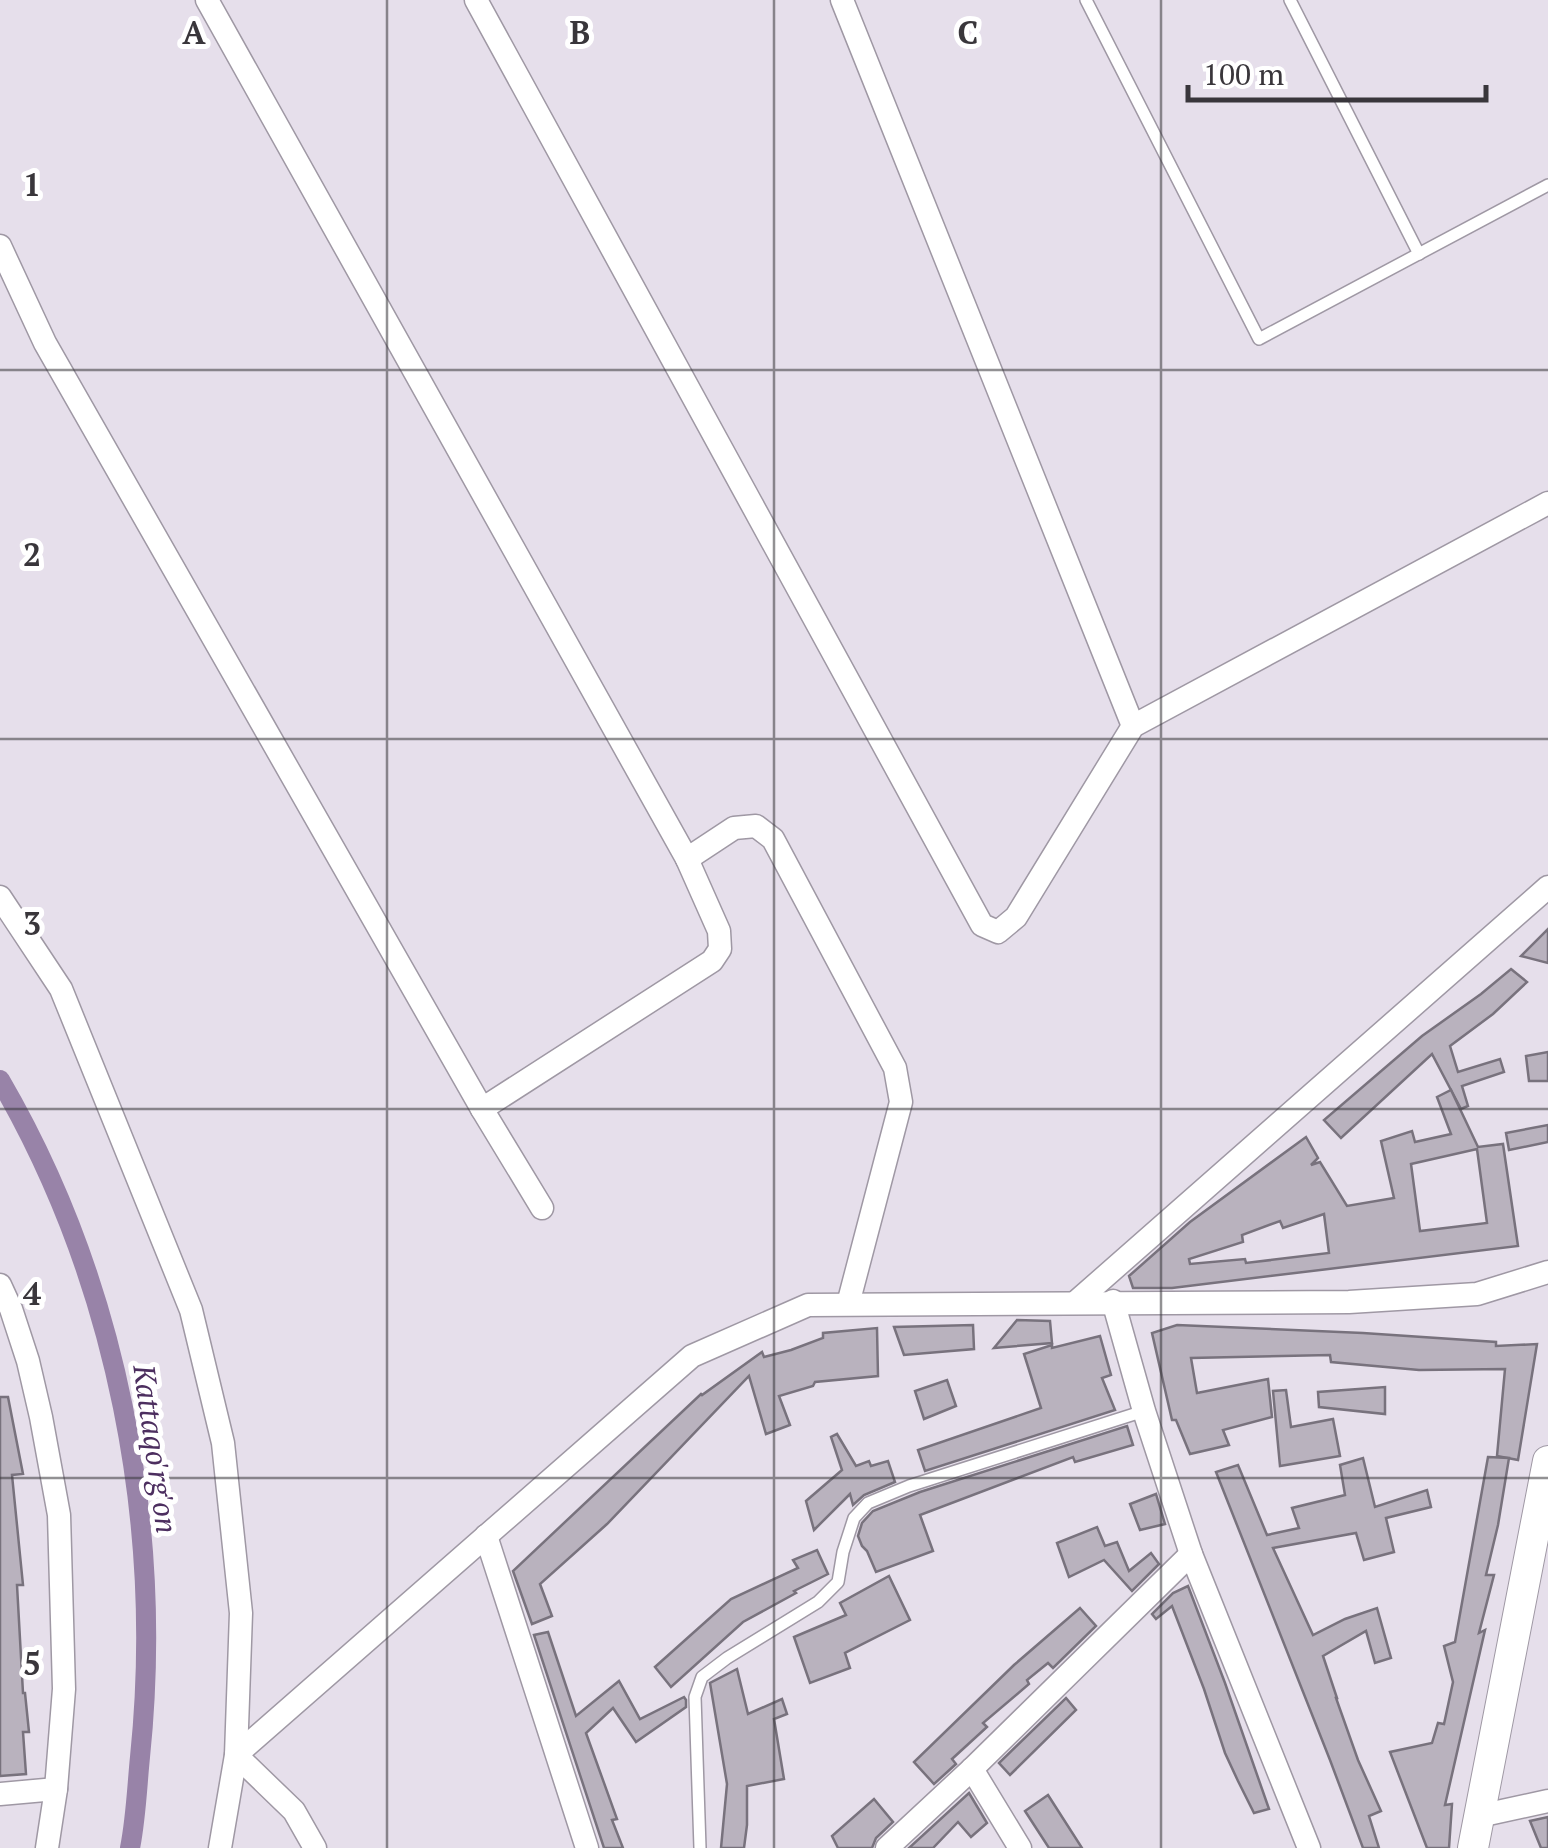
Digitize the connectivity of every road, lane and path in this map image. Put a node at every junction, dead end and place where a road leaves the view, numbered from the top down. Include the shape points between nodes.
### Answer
1 (206, 0) edge
2 (476, 0) edge
3 (842, 0) edge
4 (1086, 0) edge
5 (1290, 0) edge
6 (1548, 186) edge
7 (0, 246) edge
8 (1419, 254) junction
9 (1548, 503) edge
10 (1133, 726) junction
11 (687, 859) junction
12 (1548, 887) edge
13 (0, 897) edge
14 (482, 1109) junction
15 (542, 1208) dead end
16 (1548, 1272) edge
17 (0, 1285) edge
18 (1113, 1301) junction
19 (1076, 1302) junction
20 (848, 1304) junction
21 (1144, 1412) junction
22 (1548, 1461) edge
23 (486, 1536) junction
24 (1191, 1554) junction
25 (236, 1755) junction
26 (972, 1769) junction
27 (56, 1789) junction
28 (0, 1794) edge
29 (1548, 1800) edge
30 (1479, 1816) junction
31 (47, 1848) edge
32 (220, 1848) edge
33 (315, 1848) edge
34 (587, 1848) edge
35 (700, 1848) edge
36 (887, 1848) edge
37 (1020, 1848) edge
38 (1309, 1848) edge
39 (1472, 1848) edge

1 - 11 street
2 - 10 street via 982,925 998,932 1016,917
3 - 10 street
4 - 8 lane via 1259,339
5 - 8 lane
6 - 8 lane
7 - 14 street via 46,343
9 - 10 street
11 - 14 street via 719,931 720,949 712,961
11 - 20 street via 734,828 756,826 772,838 895,1068 901,1102
12 - 19 street
13 - 25 street via 60,989 191,1310 223,1443 241,1613
14 - 15 street
16 - 18 street via 1477,1294 1349,1302
17 - 27 street via 28,1362 59,1514 64,1689
18 - 19 street
18 - 21 street
19 - 20 street
20 - 23 street via 808,1304 692,1356
21 - 24 street
21 - 35 lane via 868,1502 854,1518 838,1582 702,1677 695,1697
22 - 30 street
23 - 25 street
23 - 34 street
24 - 26 street
24 - 38 street
25 - 32 street
25 - 33 street via 294,1812
26 - 36 street
26 - 37 street
27 - 28 street
27 - 31 street
29 - 30 street
30 - 39 street

